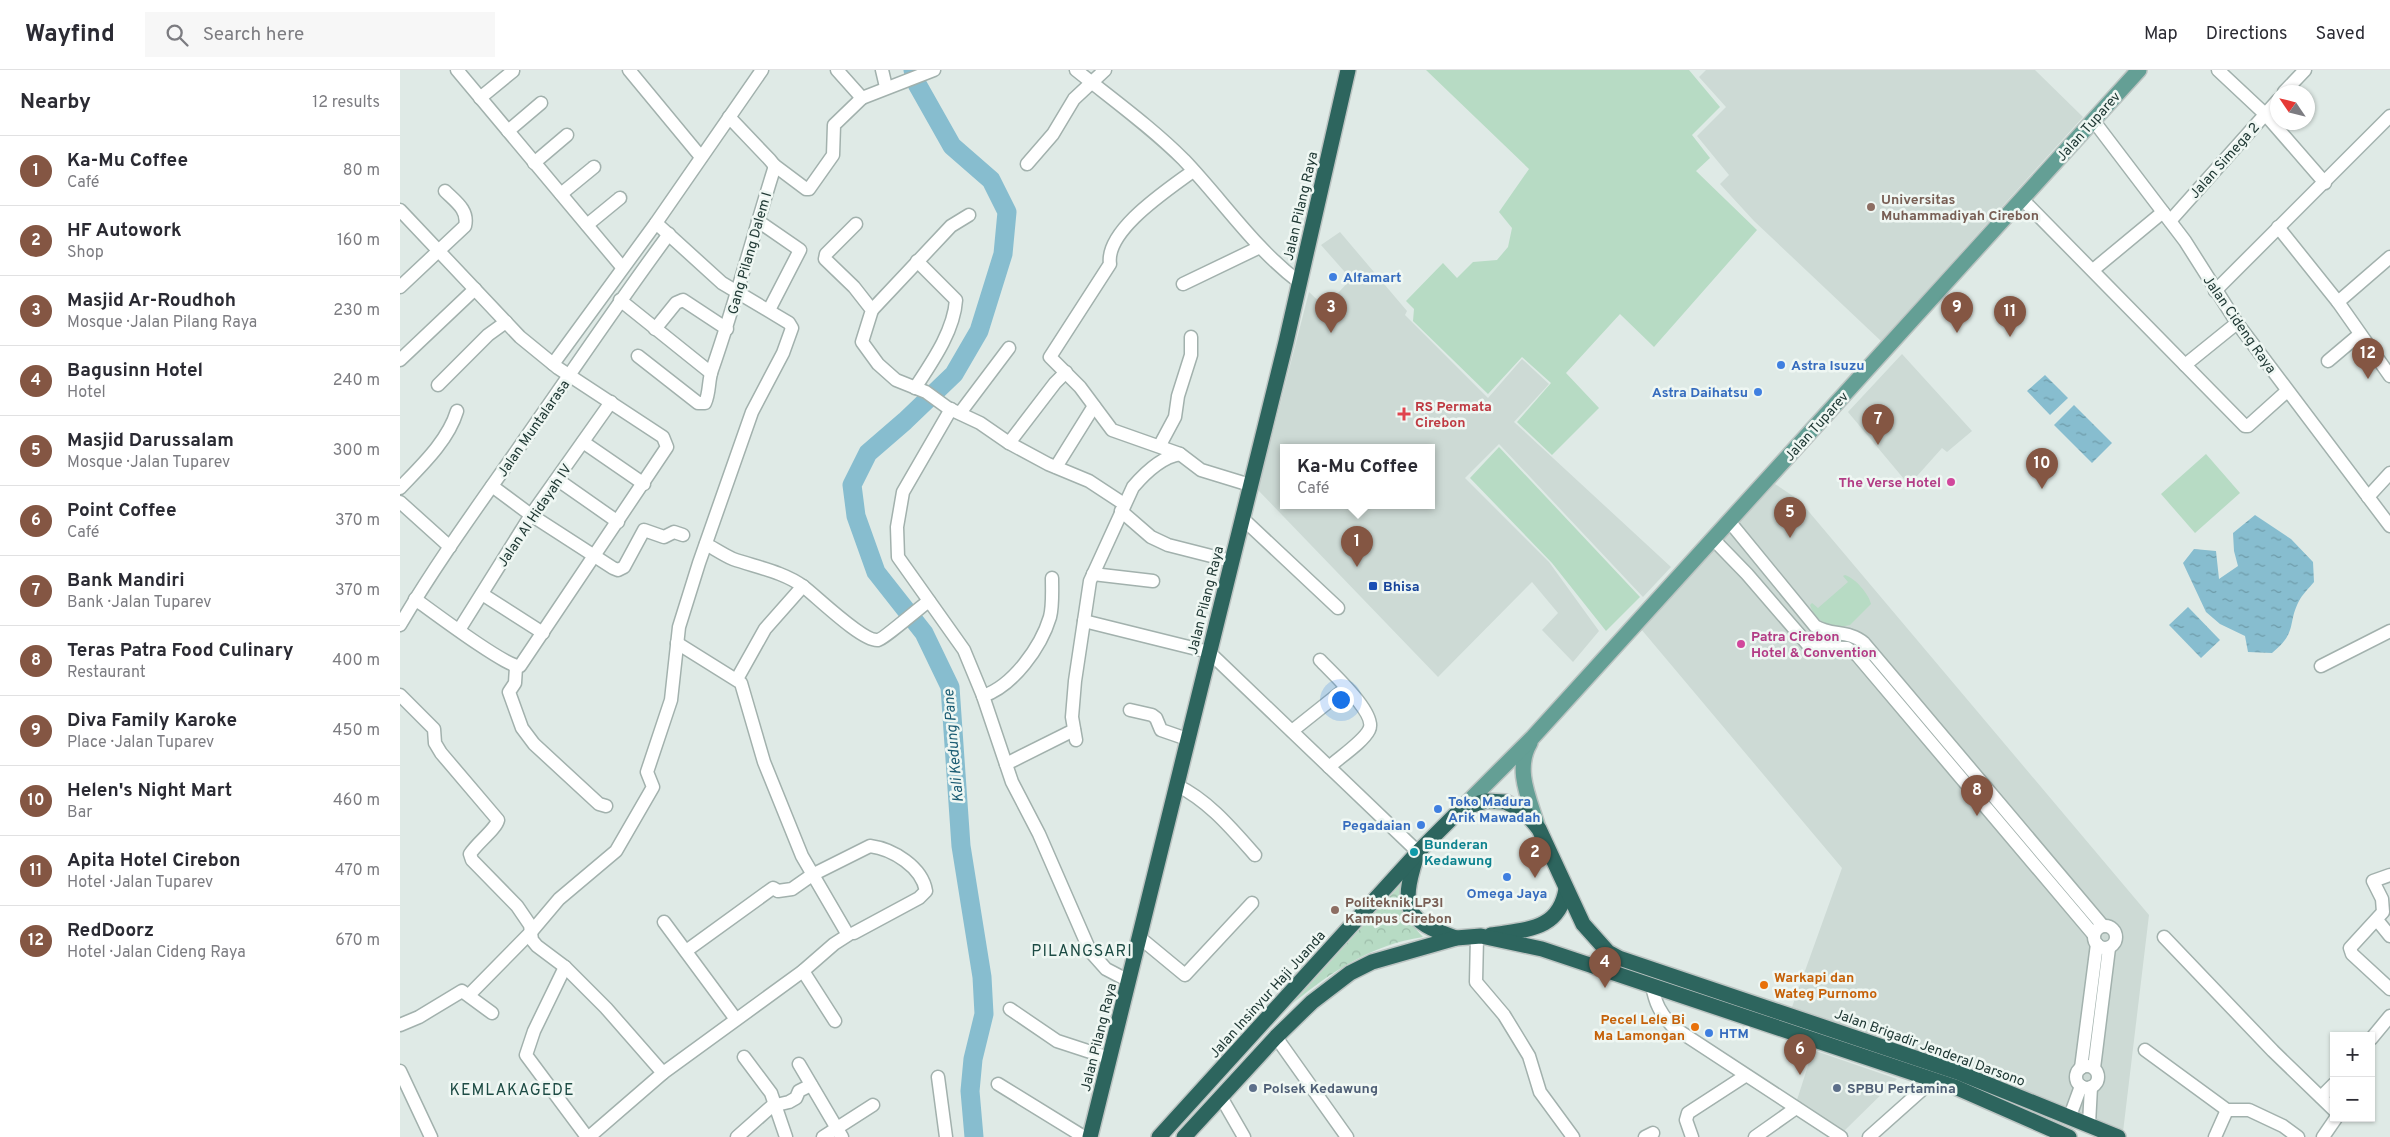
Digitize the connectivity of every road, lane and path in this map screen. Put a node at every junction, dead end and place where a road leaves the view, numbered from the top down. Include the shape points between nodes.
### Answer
1 (456, 70) edge
2 (629, 70) edge
3 (762, 70) edge
4 (837, 70) edge
5 (882, 70) edge
6 (1076, 70) edge
7 (1105, 70) edge
8 (1348, 70) edge
9 (2139, 70) edge
10 (2218, 70) edge
11 (2305, 70) edge
12 (513, 71) edge
13 (931, 71) edge
14 (1092, 83) junction
15 (2291, 85) edge
16 (891, 86) junction
17 (480, 98) junction
18 (862, 98) junction
19 (541, 104) dead end
20 (2270, 109) edge
21 (2265, 114) junction
22 (2390, 116) edge
23 (2093, 120) junction
24 (735, 123) junction
25 (508, 131) junction
26 (568, 135) dead end
27 (701, 157) junction
28 (534, 163) junction
29 (1027, 164) dead end
30 (774, 165) junction
31 (594, 166) dead end
32 (1193, 171) junction
33 (2325, 183) junction
34 (445, 190) dead end
35 (561, 194) junction
36 (620, 198) dead end
37 (2022, 199) junction
38 (968, 215) dead end
39 (402, 216) edge
40 (2167, 216) junction
41 (758, 221) junction
42 (856, 224) dead end
43 (587, 226) junction
44 (2278, 227) junction
45 (663, 229) junction
46 (1260, 246) junction
47 (438, 251) junction
48 (2390, 257) edge
49 (917, 261) junction
50 (622, 267) junction
51 (2093, 270) junction
52 (1299, 282) junction
53 (1183, 284) dead end
54 (400, 287) edge
55 (475, 289) junction
56 (2215, 291) junction
57 (737, 292) junction
58 (620, 300) junction
59 (2338, 302) junction
60 (769, 310) junction
61 (872, 310) junction
62 (506, 322) junction
63 (2237, 323) junction
64 (655, 329) junction
65 (727, 329) junction
66 (2360, 334) junction
67 (1191, 337) dead end
68 (1009, 348) dead end
69 (638, 356) dead end
70 (400, 360) edge
71 (2328, 361) dead end
72 (2186, 365) junction
73 (562, 370) junction
74 (1066, 372) junction
75 (711, 373) junction
76 (2390, 376) edge
77 (438, 385) dead end
78 (920, 390) junction
79 (2287, 391) junction
80 (611, 402) junction
81 (1094, 406) junction
82 (950, 408) junction
83 (457, 411) dead end
84 (583, 442) junction
85 (1009, 442) junction
86 (1160, 445) junction
87 (1180, 454) junction
88 (1056, 467) junction
89 (2390, 473) edge
90 (558, 480) junction
91 (644, 484) junction
92 (1250, 485) junction
93 (492, 486) junction
94 (400, 488) edge
95 (2368, 497) junction
96 (400, 502) edge
97 (1122, 508) junction
98 (531, 515) junction
99 (1242, 518) junction
100 (1729, 521) junction
101 (618, 522) junction
102 (2390, 525) edge
103 (675, 534) dead end
104 (1713, 539) junction
105 (445, 544) junction
106 (706, 544) junction
107 (594, 557) junction
108 (1231, 561) junction
109 (1093, 574) junction
110 (1052, 578) dead end
111 (1153, 581) dead end
112 (803, 586) junction
113 (482, 594) junction
114 (415, 599) junction
115 (929, 601) junction
116 (1338, 608) dead end
117 (1084, 621) junction
118 (400, 625) edge
119 (459, 630) junction
120 (2390, 631) edge
121 (543, 633) junction
122 (677, 643) junction
123 (1209, 652) junction
124 (1320, 660) dead end
125 (518, 666) junction
126 (2320, 666) dead end
127 (737, 679) junction
128 (1346, 688) junction
129 (400, 695) edge
130 (983, 696) junction
131 (1130, 710) dead end
132 (1925, 714) junction
133 (1915, 723) junction
134 (1936, 728) junction
135 (1292, 731) junction
136 (1926, 736) junction
137 (1533, 737) junction
138 (1187, 739) junction
139 (1006, 764) junction
140 (1329, 767) junction
141 (1176, 785) junction
142 (606, 806) dead end
143 (1462, 808) junction
144 (1539, 830) junction
145 (1418, 852) junction
146 (1255, 855) dead end
147 (812, 875) junction
148 (2390, 875) edge
149 (1566, 889) junction
150 (1252, 903) dead end
151 (2377, 920) junction
152 (664, 922) dead end
153 (2103, 926) junction
154 (532, 931) junction
155 (854, 933) dead end
156 (1479, 936) junction
157 (2390, 936) edge
158 (1138, 937) junction
159 (2164, 937) dead end
160 (1456, 938) junction
161 (2100, 943) junction
162 (686, 950) junction
163 (565, 967) junction
164 (803, 971) junction
165 (1129, 981) junction
166 (1652, 985) junction
167 (2390, 989) edge
168 (469, 994) junction
169 (1747, 1001) junction
170 (1010, 1009) dead end
171 (492, 1013) dead end
172 (2390, 1016) edge
173 (1742, 1017) junction
174 (735, 1018) junction
175 (835, 1021) dead end
176 (400, 1025) edge
177 (1842, 1033) junction
178 (2375, 1034) edge
179 (1276, 1037) junction
180 (1837, 1049) junction
181 (2145, 1050) dead end
182 (744, 1057) dead end
183 (1109, 1058) junction
184 (799, 1064) dead end
185 (2081, 1068) junction
186 (2094, 1068) junction
187 (400, 1071) edge
188 (663, 1073) junction
189 (1960, 1073) junction
190 (1745, 1076) junction
191 (938, 1077) dead end
192 (1933, 1080) junction
193 (998, 1084) dead end
194 (811, 1085) junction
195 (1955, 1087) junction
196 (2086, 1087) junction
197 (2330, 1088) edge
198 (1221, 1096) junction
199 (2320, 1097) junction
200 (776, 1104) junction
201 (874, 1105) dead end
202 (2330, 1106) edge
203 (1796, 1108) junction
204 (2227, 1110) junction
205 (2070, 1116) junction
206 (2333, 1122) edge
207 (2089, 1124) junction
208 (839, 1133) edge
209 (1872, 1136) edge
210 (431, 1137) edge
211 (588, 1137) edge
212 (737, 1137) edge
213 (786, 1137) edge
214 (823, 1137) edge
215 (946, 1137) edge
216 (1084, 1137) edge
217 (1090, 1137) edge
218 (1159, 1137) edge
219 (1184, 1137) edge
220 (1244, 1137) edge
221 (1347, 1137) edge
222 (1574, 1137) edge
223 (1692, 1137) edge
224 (1754, 1137) edge
225 (1841, 1137) edge
226 (2069, 1137) edge
227 (2118, 1137) edge
228 (2215, 1137) edge
229 (2298, 1137) edge
230 (2323, 1137) edge

1 - 17 street
2 - 27 street
3 - 24 street
4 - 18 street
5 - 16 street
6 - 14 street
7 - 14 street
8 - 52 highway, Jalan Pilang Raya
9 - 23 main road, Jalan Tuparev
10 - 21 street
11 - 15 street
12 - 17 street
13 - 16 street
14 - 29 street via 1074,100 1053,134
14 - 32 street via 1151,130
16 - 18 street
17 - 25 street
18 - 30 street via 834,125 833,155 809,188
19 - 25 street
20 - 21 street, Jalan Simega 2
21 - 33 street
21 - 40 street, Jalan Simega 2
22 - 33 street
23 - 37 main road, Jalan Tuparev
23 - 40 street, Jalan Cideng Raya
24 - 27 street
24 - 30 street
25 - 28 street
26 - 28 street
27 - 45 street
28 - 35 street
30 - 41 street, Gang Pilang Dalem I
31 - 35 street
32 - 46 street
32 - 74 street via 1145,206 1112,248 1110,264 1050,355 1051,360
33 - 44 street
34 - 47 street via 465,211 467,220
35 - 43 street
36 - 43 street
37 - 51 street
37 - 100 main road, Jalan Tuparev
38 - 49 street via 951,226
39 - 47 street
40 - 51 street, Jalan Simega 2
40 - 56 street, Jalan Cideng Raya
41 - 57 street, Gang Pilang Dalem I
41 - 60 street via 800,250
42 - 61 street via 826,254 825,259
43 - 50 street
44 - 56 street
44 - 59 street
45 - 50 street
45 - 57 street
45 - 58 street, Jalan Muntalarasa
46 - 52 street
46 - 53 street
47 - 54 street
47 - 55 street
48 - 59 street
49 - 61 street
49 - 78 street via 956,300 950,326
50 - 73 street
51 - 72 street
52 - 92 highway, Jalan Pilang Raya
55 - 62 street
55 - 70 street
56 - 63 street, Jalan Cideng Raya
57 - 60 street
57 - 65 street, Gang Pilang Dalem I
58 - 64 street
58 - 73 street, Jalan Muntalarasa
59 - 66 street
60 - 106 street via 792,328 783,353 752,412
61 - 78 street via 862,342 878,364 896,380
62 - 73 street
62 - 77 street via 488,335
63 - 72 street
63 - 79 street, Jalan Cideng Raya
64 - 65 street via 676,303 683,300
64 - 75 street
65 - 75 street, Gang Pilang Dalem I
66 - 71 street
66 - 76 street
67 - 86 street via 1191,355 1175,417
68 - 82 street
69 - 75 street, Gang Pilang Dalem I via 698,404 704,403 709,395
72 - 79 street via 2246,426
73 - 80 street
73 - 93 street, Jalan Muntalarasa
74 - 81 street
74 - 85 street
78 - 82 street
79 - 95 street, Jalan Cideng Raya
80 - 84 street, Jalan Al Hidayah IV
80 - 91 street via 663,437 667,447
81 - 86 street via 1112,430
81 - 88 street
82 - 85 street
82 - 115 street via 903,492 897,527 898,557
83 - 94 street via 450,429
84 - 90 street, Jalan Al Hidayah IV
84 - 91 street
85 - 88 street
86 - 87 street
87 - 92 street via 1201,470
87 - 97 street via 1168,457 1144,475
88 - 97 street via 1089,482
89 - 95 street
90 - 98 street, Jalan Al Hidayah IV
90 - 101 street
91 - 101 street
92 - 99 highway, Jalan Pilang Raya
93 - 98 street
93 - 105 street, Jalan Muntalarasa
95 - 102 street, Jalan Cideng Raya
96 - 105 street
97 - 108 street via 1151,537 1168,546
97 - 109 street
98 - 107 street
98 - 113 street, Jalan Al Hidayah IV
99 - 108 highway, Jalan Pilang Raya
99 - 116 street
100 - 104 main road, Jalan Tuparev
100 - 132 street via 1815,626 1857,636
101 - 107 street
103 - 107 street via 664,537 644,530 624,567 618,570
104 - 133 street via 1810,647 1853,650
104 - 137 main road, Jalan Tuparev
105 - 114 street, Jalan Muntalarasa
106 - 112 street via 728,557
106 - 122 street
107 - 121 street
108 - 123 highway, Jalan Pilang Raya
109 - 111 street
109 - 117 street via 1085,602
110 - 130 street via 1050,617 1040,640 1018,671 992,693
112 - 115 street via 836,615 871,639 879,640
112 - 127 street via 765,629
113 - 119 street, Jalan Al Hidayah IV
113 - 121 street
114 - 118 street, Jalan Muntalarasa
114 - 119 street
115 - 130 street via 964,650
117 - 123 street
117 - 139 street via 1072,717 1075,735
119 - 125 street
120 - 126 street
121 - 125 street
122 - 127 street
122 - 154 street via 670,700 647,772 653,787 621,846 559,899
123 - 135 street
123 - 138 highway, Jalan Pilang Raya
124 - 128 street
125 - 142 street via 515,683 509,692 522,728 548,758 599,804
127 - 147 street via 745,690 764,762
128 - 135 street
128 - 140 street via 1370,717 1371,727
129 - 154 street via 434,729 435,743 441,753 498,820 495,829 481,839 470,857 517,906
130 - 139 street
131 - 138 street via 1152,715 1161,730
132 - 133 street
132 - 134 street
133 - 136 street
134 - 136 street
134 - 153 street
135 - 140 street
136 - 161 street
137 - 143 main road, Jalan Tuparev
137 - 144 main road via 1524,753 1522,774
138 - 141 highway, Jalan Pilang Raya
139 - 165 street via 1090,951 1106,969
140 - 145 street
141 - 146 street via 1225,821
141 - 158 highway, Jalan Pilang Raya
143 - 144 highway via 1486,801 1504,802 1524,811
143 - 145 highway, Jalan Insinyur Haji Juanda
144 - 149 highway, Jalan Brigadir Jenderal Darsono
145 - 160 highway via 1407,892 1412,913 1421,924
145 - 218 highway, Jalan Insinyur Haji Juanda
147 - 155 street via 870,846 879,847 907,862 924,880 926,891 919,898
147 - 162 street via 792,889 778,892 773,888
147 - 164 street via 848,935
148 - 151 street via 2373,881 2384,907
149 - 156 highway via 1564,904 1546,923
149 - 169 highway, Jalan Brigadir Jenderal Darsono via 1583,924 1608,952
150 - 158 street via 1185,975
151 - 157 street
151 - 167 street via 2350,948 2352,954
152 - 162 street
153 - 161 street via 2096,931
153 - 161 street via 2111,927 2116,934 2115,942
154 - 163 street via 532,940 537,946
154 - 168 street
156 - 160 highway
156 - 166 highway via 1542,949
156 - 222 street via 1476,982 1504,1015 1529,1056 1540,1092
158 - 165 highway, Jalan Pilang Raya
159 - 199 street
160 - 179 highway via 1372,962 1350,973 1312,1002
161 - 185 street
161 - 186 street
162 - 174 street
163 - 188 street
163 - 211 street via 526,1055
164 - 174 street
164 - 175 street
165 - 183 highway, Jalan Pilang Raya
166 - 173 highway
166 - 190 street via 1655,1002 1673,1027
168 - 171 street
168 - 176 street via 462,990 457,992
169 - 173 highway
169 - 177 highway, Jalan Brigadir Jenderal Darsono
170 - 183 street via 1057,1040
172 - 178 street
173 - 180 highway
174 - 188 street
177 - 180 highway
177 - 189 highway, Jalan Brigadir Jenderal Darsono
179 - 198 highway
179 - 221 street
180 - 192 highway
181 - 204 street
182 - 200 street via 765,1083
183 - 217 highway, Jalan Pilang Raya
184 - 194 street
185 - 186 street
185 - 196 street via 2076,1075
186 - 196 street via 2098,1079
187 - 210 street
188 - 211 street
189 - 195 highway
189 - 205 highway, Jalan Brigadir Jenderal Darsono
190 - 203 street
190 - 223 street via 1688,1112 1686,1120
191 - 215 street
192 - 195 highway
192 - 209 street
193 - 216 street
194 - 200 street via 799,1091 789,1102
194 - 208 street
195 - 226 highway
196 - 205 street
196 - 207 street
197 - 199 street
198 - 219 highway
198 - 220 street
199 - 202 street
200 - 212 street
200 - 213 street
201 - 208 street
203 - 224 street
203 - 225 street
204 - 228 street
204 - 229 street via 2249,1110
205 - 207 highway, Jalan Brigadir Jenderal Darsono
206 - 230 street
207 - 227 highway, Jalan Brigadir Jenderal Darsono
208 - 214 street

